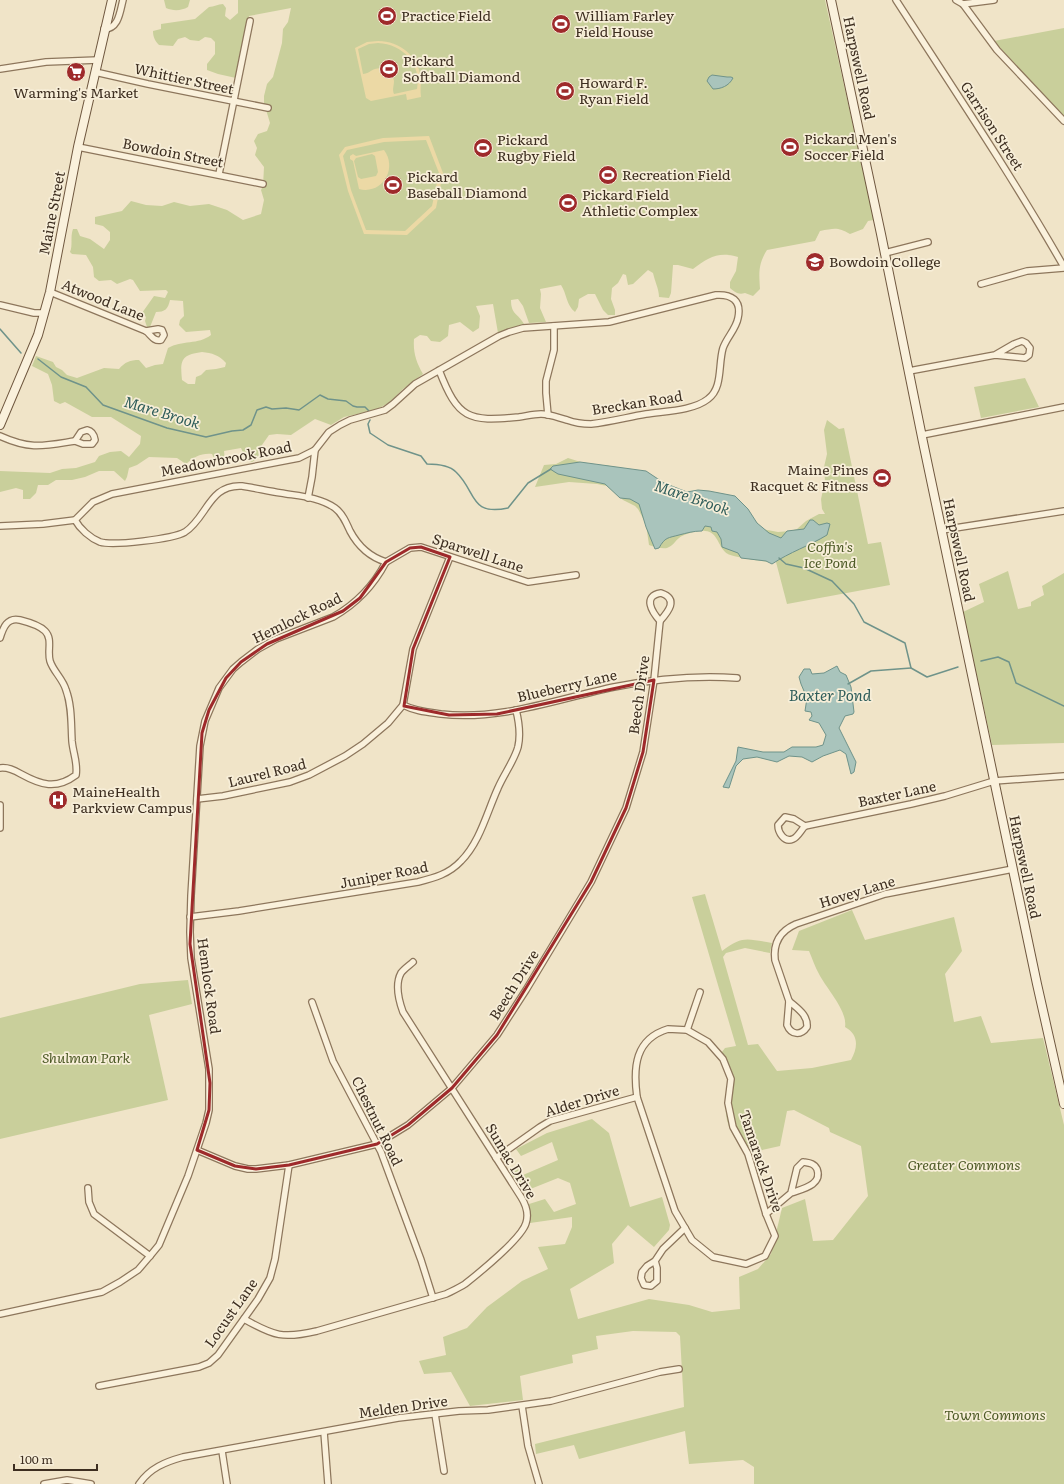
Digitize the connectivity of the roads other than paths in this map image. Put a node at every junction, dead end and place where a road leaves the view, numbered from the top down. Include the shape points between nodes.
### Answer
1 (112, 0) edge
2 (123, 0) edge
3 (831, 0) edge
4 (896, 0) edge
5 (956, 0) edge
6 (994, 0) edge
7 (963, 4) junction
8 (250, 21) dead end
9 (104, 29) junction
10 (98, 60) junction
11 (0, 69) edge
12 (95, 72) junction
13 (234, 102) junction
14 (268, 108) dead end
15 (1064, 121) edge
16 (78, 147) junction
17 (219, 174) junction
18 (263, 184) dead end
19 (928, 242) dead end
20 (885, 253) junction
21 (1064, 268) edge
22 (981, 284) dead end
23 (50, 292) junction
24 (0, 305) edge
25 (44, 313) junction
26 (554, 326) junction
27 (146, 331) dead end
28 (995, 355) junction
29 (439, 370) junction
30 (909, 372) junction
31 (716, 389) joint
32 (1064, 407) edge
33 (548, 415) junction
34 (0, 425) edge
35 (922, 435) junction
36 (0, 436) edge
37 (75, 441) dead end
38 (316, 450) junction
39 (308, 498) junction
40 (1064, 511) edge
41 (75, 520) junction
42 (0, 526) edge
43 (942, 530) junction
44 (450, 557) junction
45 (386, 562) junction
46 (576, 575) dead end
47 (660, 621) junction
48 (0, 638) edge
49 (738, 678) dead end
50 (654, 680) junction
51 (403, 705) junction
52 (516, 710) junction
53 (0, 768) edge
54 (1064, 776) edge
55 (994, 781) junction
56 (197, 799) junction
57 (0, 805) edge
58 (805, 826) junction
59 (0, 828) edge
60 (1013, 870) junction
61 (190, 917) junction
62 (413, 962) dead end
63 (700, 992) dead end
64 (789, 1001) junction
65 (312, 1002) dead end
66 (687, 1030) junction
67 (452, 1088) junction
68 (638, 1097) junction
69 (1064, 1104) edge
70 (378, 1144) junction
71 (197, 1150) junction
72 (496, 1158) junction
73 (289, 1165) junction
74 (88, 1188) dead end
75 (791, 1193) junction
76 (766, 1214) junction
77 (685, 1228) junction
78 (150, 1256) junction
79 (654, 1261) dead end
80 (433, 1298) junction
81 (0, 1314) edge
82 (244, 1319) junction
83 (679, 1369) dead end
84 (99, 1386) dead end
85 (522, 1406) junction
86 (435, 1414) junction
87 (324, 1432) junction
88 (222, 1451) junction
89 (444, 1471) dead end
90 (44, 1484) edge
91 (91, 1484) edge
92 (139, 1484) edge
93 (227, 1484) edge
94 (328, 1484) edge
95 (539, 1484) edge

1 - 9 main road, Maine Street
2 - 9 street via 114,26
3 - 20 main road, Harpswell Road
4 - 21 street, Garrison Street via 997,155
5 - 7 street
6 - 7 street
7 - 15 street via 997,50
8 - 13 street
9 - 10 main road, Maine Street
10 - 11 street via 46,62
10 - 12 main road, Maine Street
12 - 13 street, Whittier Street
12 - 16 main road, Maine Street
13 - 14 street, Whittier Street
13 - 17 street
16 - 17 street, Bowdoin Street
16 - 23 main road, Maine Street
17 - 18 street, Bowdoin Street
19 - 20 street
20 - 30 main road, Harpswell Road
21 - 22 street via 1027,271
23 - 25 main road, Maine Street
23 - 27 street, Atwood Lane
24 - 25 street
25 - 34 main road, Maine Street via 38,335
26 - 29 street, Meadowbrook Road via 523,328 509,332
26 - 31 street, Meadowbrook Road via 609,322 724,294 736,300 738,318 723,348
26 - 33 street via 554,350 546,381
28 - 28 street via 1025,358 1029,355 1030,348 1022,341
28 - 30 street
29 - 33 street, Breckan Road via 454,401 471,416 486,419
29 - 38 street, Meadowbrook Road via 415,384 385,410 340,424 329,432
30 - 35 main road, Harpswell Road
31 - 33 street, Breckan Road via 709,399 693,407 604,422 583,424
32 - 35 street
35 - 43 main road, Harpswell Road
36 - 37 street via 19,444 33,446
38 - 39 street
38 - 41 street, Meadowbrook Road via 299,458 112,494 93,502
39 - 41 street via 231,486 213,497 192,526 184,532 166,538 136,541 99,541 82,530
39 - 45 street via 335,508 343,516 360,546 376,559
40 - 43 street
41 - 42 street
43 - 55 main road, Harpswell Road
44 - 45 street, Sparwell Lane via 416,546
44 - 46 street, Sparwell Lane via 528,582
44 - 51 street via 413,649
45 - 56 street, Hemlock Road via 379,575 352,605 333,617 267,644 241,662 226,678 209,710 202,733
47 - 47 street, Beech Drive via 650,608 650,602 653,596 661,593 669,598 671,603
47 - 50 street, Beech Drive
48 - 53 street via 7,623 17,619 45,631 48,637 50,663 68,695 77,767 76,775 72,778 52,785 37,782 11,769
49 - 50 street, Blueberry Lane
50 - 52 street, Blueberry Lane
50 - 67 street, Beech Drive via 643,752 626,808 591,882 497,1035
51 - 52 street, Blueberry Lane via 425,712 459,716
51 - 56 street, Laurel Road via 372,738 309,776 223,796
52 - 61 street, Juniper Road via 520,734 516,752 494,795 476,840 466,856 454,868 418,882 239,912
54 - 55 street, Baxter Lane
55 - 58 street, Baxter Lane via 945,796
55 - 60 main road, Harpswell Road
56 - 61 street, Hemlock Road
57 - 59 street
58 - 58 street via 793,839 788,840 778,831 778,825 785,817
60 - 64 street, Hovey Lane via 885,894 787,928 779,936 774,960
60 - 69 main road, Harpswell Road
61 - 71 street, Hemlock Road via 191,958 208,1056 210,1083 209,1110
62 - 67 street, Sumac Drive via 401,973 398,992 401,1006
63 - 66 street
64 - 64 street, Hovey Lane via 787,1028 795,1034 800,1033 807,1027 807,1020
65 - 70 street, Chestnut Road via 333,1061
66 - 68 street, Tamarack Drive via 668,1030 647,1040 637,1061
66 - 76 street, Tamarack Drive via 708,1042 723,1059 731,1079 728,1103 733,1127 748,1154
67 - 70 street, Beech Drive via 408,1125
67 - 72 street, Sumac Drive
68 - 72 street, Alder Drive via 550,1121
68 - 77 street, Tamarack Drive via 675,1211
70 - 73 street, Beech Drive
70 - 80 street, Chestnut Road
71 - 73 street, Beech Drive via 241,1168
71 - 78 street, Hemlock Road via 159,1245
72 - 80 street, Sumac Drive via 524,1202 528,1215 525,1228 518,1238 464,1284
73 - 82 street, Locust Lane via 273,1266 267,1284
74 - 78 street via 89,1202 94,1214
75 - 75 street via 797,1168 803,1162 816,1166 816,1180 810,1186
75 - 76 street
76 - 77 street, Tamarack Drive via 775,1236 765,1256 746,1264 713,1257 692,1240
77 - 79 street
78 - 81 street, Hemlock Road via 129,1276 102,1292
80 - 82 street, Sumac Drive via 298,1335 268,1332
82 - 84 street, Locust Lane via 218,1355 209,1363
83 - 85 street, Melden Drive via 561,1399
85 - 86 street, Melden Drive
85 - 95 street via 528,1446
86 - 87 street, Melden Drive
86 - 89 street
87 - 88 street, Melden Drive
87 - 94 street
88 - 92 street, Melden Drive via 165,1462 152,1470
88 - 93 street
90 - 91 street via 67,1480

